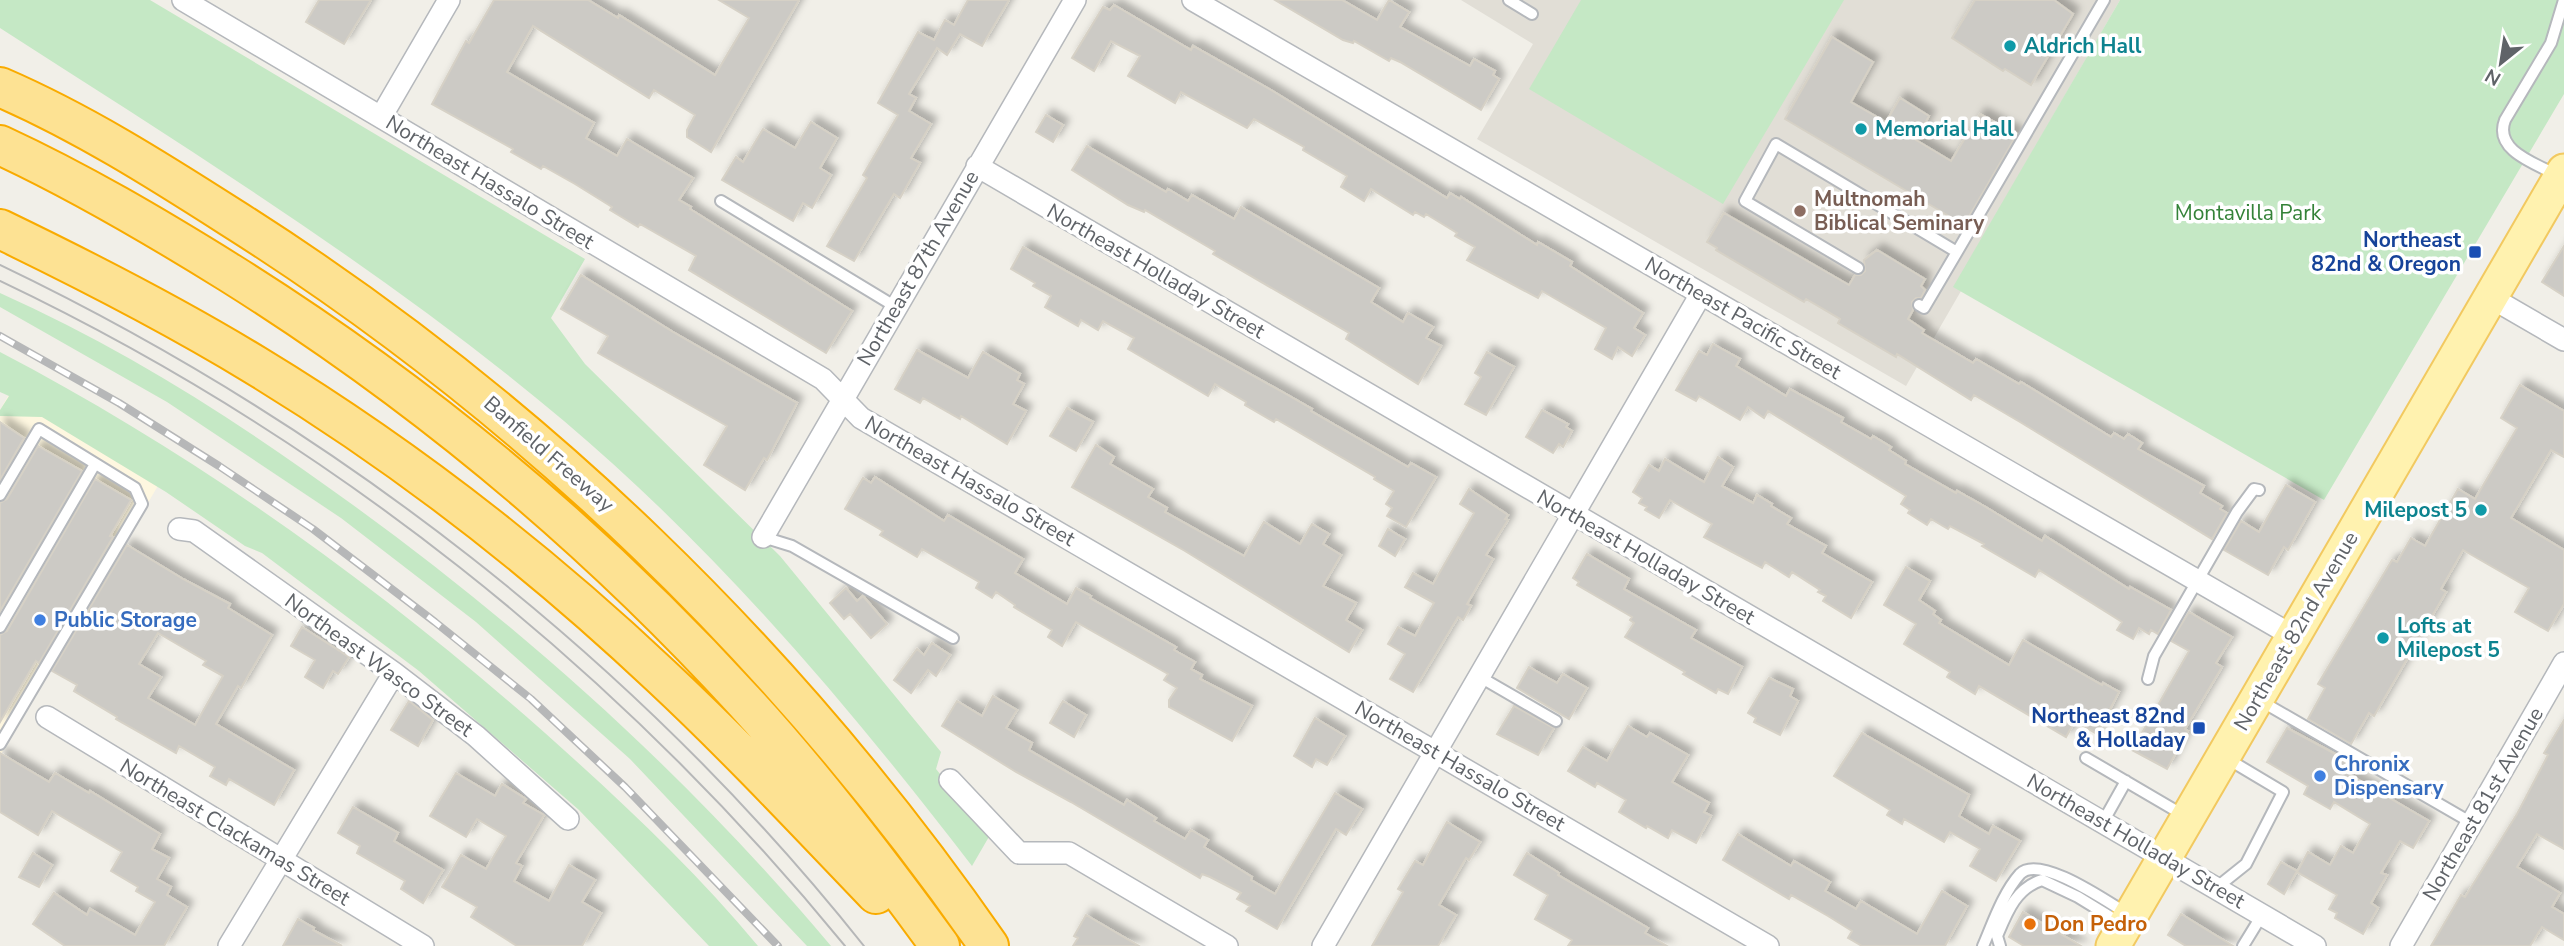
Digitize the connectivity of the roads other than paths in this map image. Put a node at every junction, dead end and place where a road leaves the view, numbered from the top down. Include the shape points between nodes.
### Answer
1 (183, 0) edge
2 (449, 0) edge
3 (1075, 0) edge
4 (1193, 0) edge
5 (1509, 0) edge
6 (2104, 0) edge
7 (2564, 0) edge
8 (1532, 13) dead end
9 (0, 71) edge
10 (17, 94) edge
11 (381, 117) junction
12 (0, 145) edge
13 (977, 166) junction
14 (2563, 176) edge
15 (721, 201) dead end
16 (0, 229) edge
17 (1957, 252) junction
18 (1858, 268) dead end
19 (1701, 294) junction
20 (2490, 297) junction
21 (1919, 305) dead end
22 (896, 307) junction
23 (2564, 340) edge
24 (842, 399) junction
25 (94, 464) junction
26 (2259, 490) dead end
27 (0, 495) edge
28 (1574, 515) junction
29 (179, 529) dead end
30 (763, 537) joint
31 (2197, 580) junction
32 (0, 626) edge
33 (2293, 636) junction
34 (953, 638) dead end
35 (2564, 663) edge
36 (394, 673) junction
37 (1480, 677) junction
38 (2148, 679) dead end
39 (2257, 699) junction
40 (47, 717) dead end
41 (1556, 721) dead end
42 (0, 744) edge
43 (1436, 752) junction
44 (2223, 756) junction
45 (2086, 758) dead end
46 (950, 780) dead end
47 (2126, 781) junction
48 (2188, 817) junction
49 (568, 819) dead end
50 (2103, 822) junction
51 (2472, 823) junction
52 (2165, 857) junction
53 (280, 860) junction
54 (2216, 888) junction
55 (2262, 915) junction
56 (2123, 929) edge
57 (229, 946) edge
58 (423, 946) edge
59 (925, 946) edge
60 (940, 946) edge
61 (989, 946) edge
62 (1227, 946) edge
63 (1323, 946) edge
64 (1768, 946) edge
65 (1983, 946) edge
66 (2000, 946) edge
67 (2243, 946) edge
68 (2315, 946) edge
69 (2401, 946) edge

1 - 11 street, Northeast Hassalo Street
2 - 11 street
3 - 13 street, Northeast 87th Avenue
4 - 19 street, Northeast Pacific Street
5 - 8 lane
6 - 17 lane
7 - 14 lane via 2552,43 2502,130 2509,148
9 - 10 highway, Banfield Freeway
10 - 61 highway, Banfield Freeway via 156,170 291,255 424,350 560,462 669,563 778,677 879,798
11 - 24 street, Northeast Hassalo Street via 823,379
12 - 60 highway, Banfield Freeway via 129,212 264,294 395,385 519,484 635,590 746,703 848,822
13 - 22 street, Northeast 87th Avenue
13 - 28 street, Northeast Holladay Street
14 - 20 main road, Northeast 82nd Avenue
15 - 22 lane
16 - 59 highway via 95,275 256,366 428,482 661,676
17 - 18 lane via 1776,144 1745,201
17 - 21 lane via 1924,308
19 - 28 street
19 - 31 street, Northeast Pacific Street
20 - 23 street
20 - 33 main road, Northeast 82nd Avenue
22 - 24 street, Northeast 87th Avenue
24 - 30 street, Northeast 87th Avenue
24 - 43 street, Northeast Hassalo Street via 861,418
25 - 27 lane via 39,429
25 - 32 lane
25 - 42 lane via 135,488 142,504
26 - 31 lane via 2248,495
28 - 37 street
28 - 50 street, Northeast Holladay Street
29 - 36 street, Northeast Wasco Street via 194,531
30 - 34 lane via 792,546
31 - 33 street, Northeast Pacific Street
31 - 38 lane via 2154,656
33 - 39 main road, Northeast 82nd Avenue
35 - 51 street, Northeast 81st Avenue
36 - 49 street, Northeast Wasco Street via 476,736
36 - 53 street
37 - 41 lane
37 - 43 street
39 - 44 main road, Northeast 82nd Avenue
39 - 51 lane
40 - 53 street, Northeast Clackamas Street
43 - 63 street
43 - 64 street, Northeast Hassalo Street
44 - 48 main road, Northeast 82nd Avenue
44 - 54 lane via 2283,792 2246,864
45 - 47 lane
46 - 62 street via 1020,853 1069,853
47 - 48 lane
47 - 50 lane
48 - 52 main road, Northeast 82nd Avenue
50 - 52 street, Northeast Holladay Street
51 - 69 street, Northeast 81st Avenue
52 - 54 street, Northeast Holladay Street
52 - 56 main road, Northeast 82nd Avenue
53 - 57 street
53 - 58 street, Northeast Clackamas Street
54 - 55 street, Northeast Holladay Street
55 - 67 lane
55 - 68 street, Northeast Holladay Street
56 - 65 lane via 2048,869 2028,869 2002,904
56 - 66 lane via 2078,897 2042,880 2028,884 2018,895 1997,936

